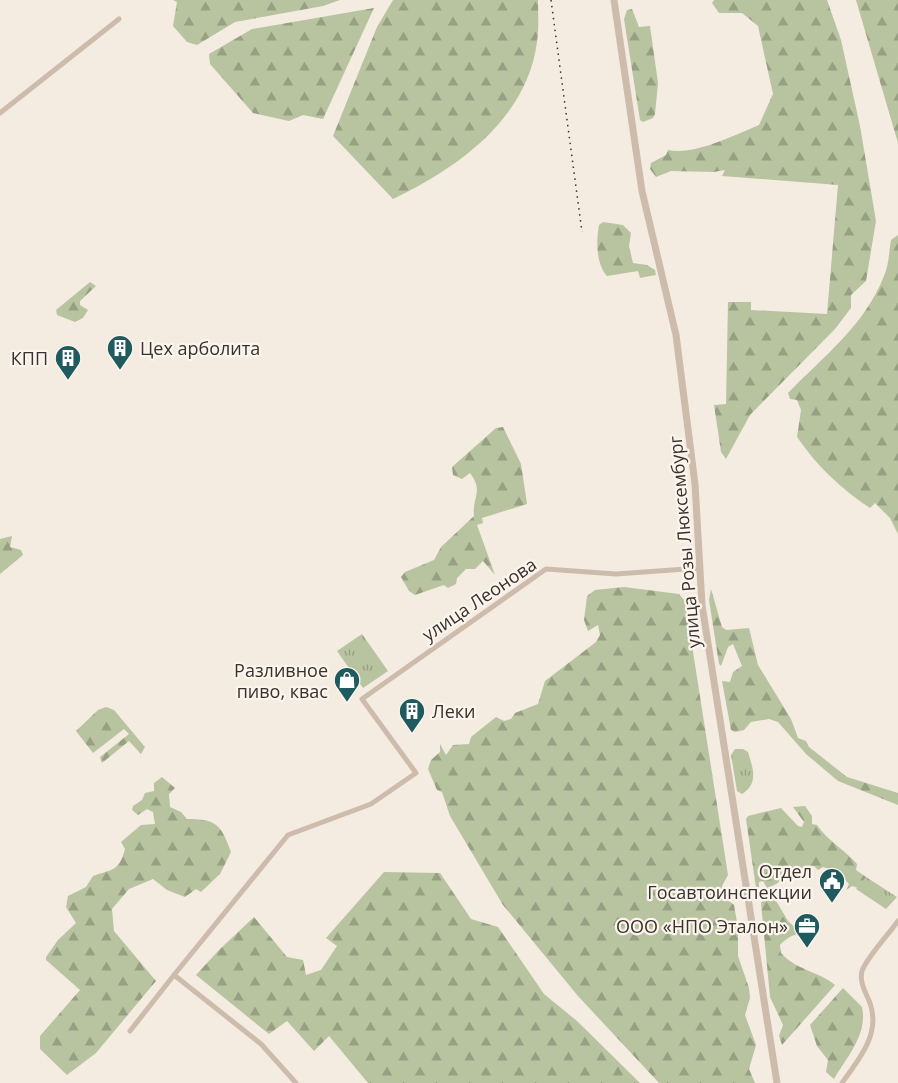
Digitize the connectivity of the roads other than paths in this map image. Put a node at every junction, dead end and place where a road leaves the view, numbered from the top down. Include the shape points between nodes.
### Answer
1 (615, 0) edge
2 (119, 19) dead end
3 (0, 113) edge
4 (700, 568) junction
5 (898, 921) edge
6 (174, 975) junction
7 (130, 1031) dead end
8 (296, 1083) edge
9 (777, 1083) edge
10 (842, 1083) edge

1 - 4 street, улица Розы Люксембург via 642,191 676,335 695,484
2 - 3 street
4 - 6 street, улица Леонова via 616,574 546,569 362,699 416,772 371,804 288,836
4 - 9 street, улица Розы Люксембург via 702,605
5 - 10 street via 863,970 862,982 874,1025 859,1059
6 - 7 street
6 - 8 street via 261,1044

